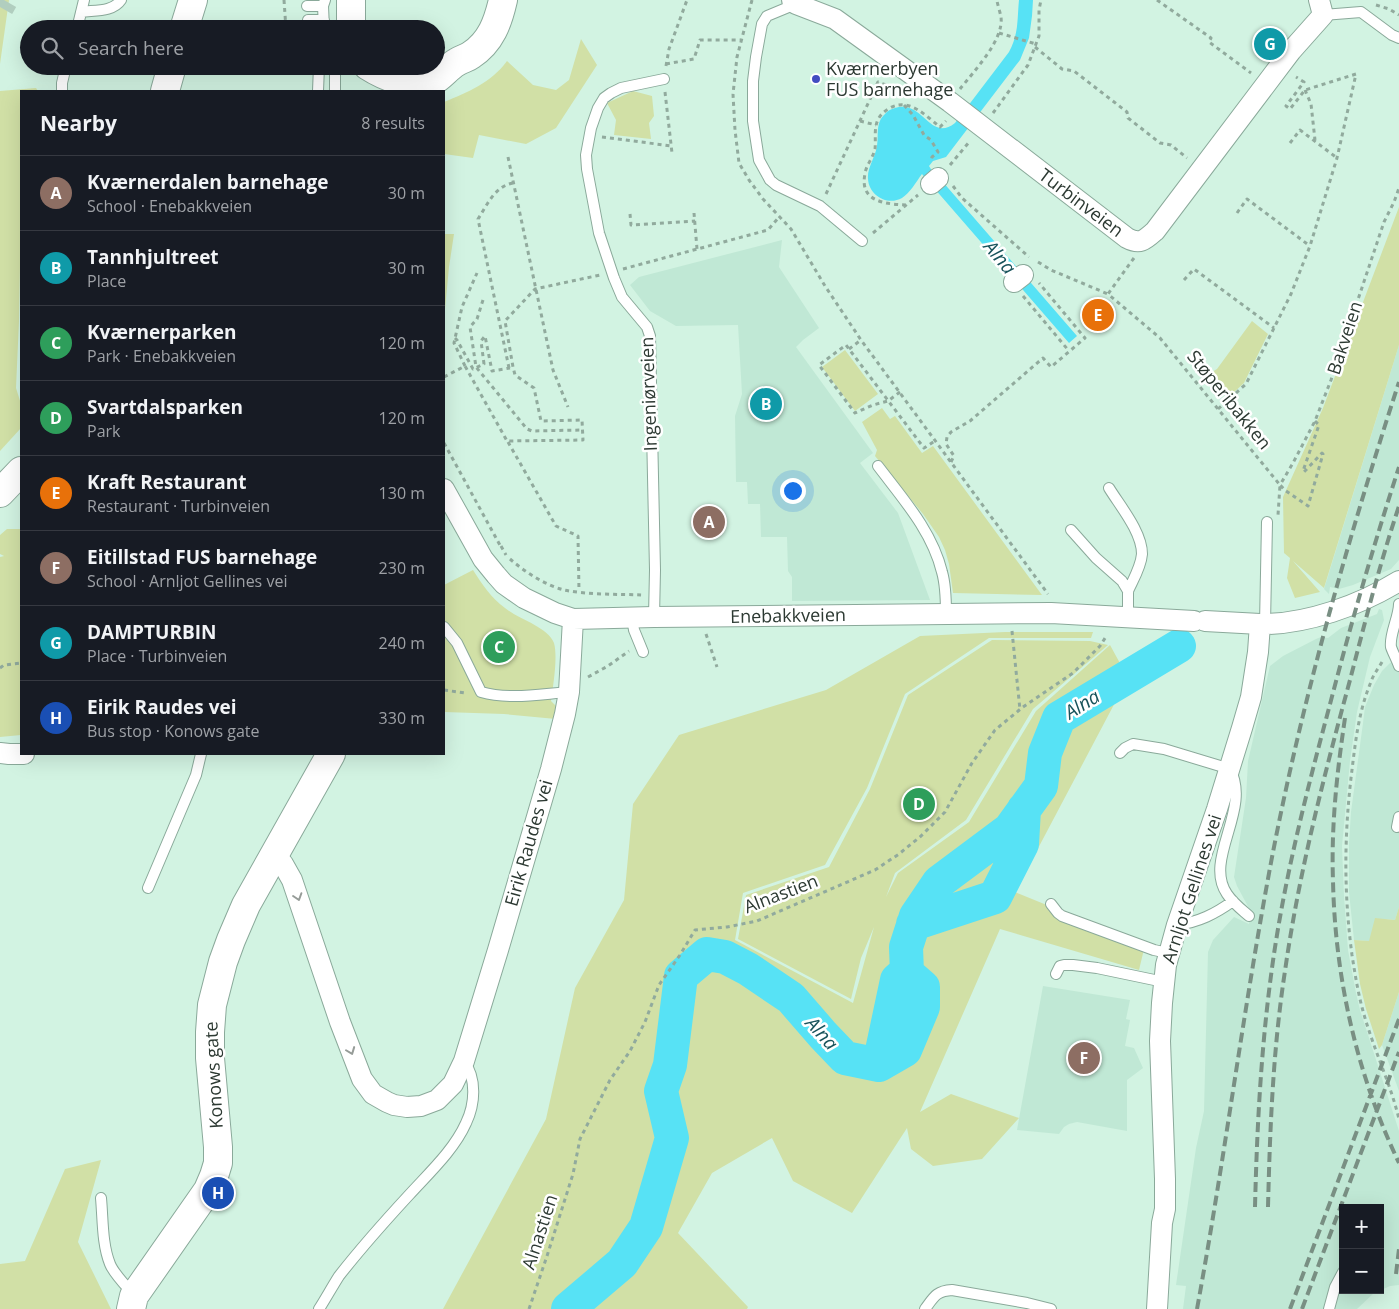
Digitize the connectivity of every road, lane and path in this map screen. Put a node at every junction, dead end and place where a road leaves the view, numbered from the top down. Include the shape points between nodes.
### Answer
1 (84, 0) edge
2 (121, 0) edge
3 (193, 0) edge
4 (284, 0) edge
5 (504, 0) edge
6 (687, 0) edge
7 (752, 0) edge
8 (998, 0) edge
9 (1041, 0) edge
10 (1157, 0) edge
11 (794, 2) edge
12 (324, 3) edge
13 (1371, 4) dead end
14 (307, 6) dead end
15 (1321, 8) edge
16 (81, 12) junction
17 (1399, 15) edge
18 (79, 20) edge
19 (187, 20) edge
20 (285, 20) edge
21 (324, 20) edge
22 (999, 33) junction
23 (1394, 38) edge
24 (741, 40) junction
25 (1036, 45) junction
26 (446, 63) edge
27 (666, 64) junction
28 (64, 75) edge
29 (169, 75) edge
30 (319, 75) edge
31 (335, 75) edge
32 (438, 75) edge
33 (382, 76) edge
34 (1295, 76) dead end
35 (1256, 77) dead end
36 (664, 79) junction
37 (920, 82) junction
38 (62, 90) edge
39 (165, 90) edge
40 (318, 90) edge
41 (334, 90) edge
42 (1305, 90) junction
43 (904, 104) junction
44 (954, 107) junction
45 (860, 121) junction
46 (979, 125) junction
47 (876, 126) junction
48 (589, 135) junction
49 (1315, 141) junction
50 (1290, 143) dead end
51 (672, 146) junction
52 (672, 153) dead end
53 (508, 158) dead end
54 (1337, 158) junction
55 (1189, 160) dead end
56 (939, 178) junction
57 (513, 184) junction
58 (1399, 188) edge
59 (1394, 202) junction
60 (1399, 203) edge
61 (906, 205) junction
62 (820, 206) junction
63 (694, 213) dead end
64 (1236, 213) dead end
65 (630, 214) dead end
66 (779, 217) junction
67 (695, 221) junction
68 (866, 238) joint
69 (1139, 242) junction
70 (1310, 246) junction
71 (697, 249) junction
72 (612, 272) junction
73 (477, 273) dead end
74 (1030, 274) junction
75 (1184, 280) dead end
76 (535, 289) junction
77 (1108, 294) junction
78 (483, 300) dead end
79 (1274, 328) junction
80 (455, 338) junction
81 (861, 340) junction
82 (849, 349) junction
83 (1069, 351) junction
84 (465, 366) junction
85 (476, 367) junction
86 (511, 367) junction
87 (445, 376) edge
88 (900, 392) junction
89 (888, 401) junction
90 (568, 407) dead end
91 (1218, 409) junction
92 (1315, 421) junction
93 (582, 430) junction
94 (507, 441) junction
95 (935, 441) junction
96 (445, 444) edge
97 (951, 462) junction
98 (878, 466) dead end
99 (20, 472) edge
100 (1280, 485) junction
101 (1109, 488) dead end
102 (445, 491) edge
103 (0, 493) edge
104 (1278, 517) dead end
105 (1267, 522) dead end
106 (1071, 530) dead end
107 (494, 552) dead end
108 (518, 566) dead end
109 (1399, 581) edge
110 (579, 591) junction
111 (1128, 591) junction
112 (643, 595) dead end
113 (1399, 604) edge
114 (946, 614) junction
115 (1051, 614) junction
116 (1120, 616) junction
117 (654, 617) junction
118 (632, 618) junction
119 (573, 619) junction
120 (1261, 624) junction
121 (445, 628) edge
122 (1012, 628) dead end
123 (708, 641) dead end
124 (1391, 647) junction
125 (641, 648) joint
126 (20, 663) edge
127 (1399, 666) edge
128 (717, 667) dead end
129 (0, 668) edge
130 (577, 686) junction
131 (445, 690) edge
132 (481, 692) junction
133 (1020, 710) junction
134 (0, 753) edge
135 (1120, 753) dead end
136 (20, 754) edge
137 (202, 755) edge
138 (330, 755) edge
139 (1230, 769) junction
140 (275, 855) junction
141 (148, 888) dead end
142 (1233, 901) junction
143 (1052, 904) dead end
144 (1249, 916) dead end
145 (1177, 925) junction
146 (1168, 953) junction
147 (1056, 974) dead end
148 (1164, 982) junction
149 (464, 1061) junction
150 (1399, 1119) edge
151 (101, 1198) dead end
152 (1339, 1281) edge
153 (132, 1303) edge
154 (319, 1309) edge
155 (529, 1309) edge
156 (925, 1309) edge
157 (1051, 1309) edge
158 (1157, 1309) edge
159 (1329, 1309) edge

1 - 16 lane
2 - 16 lane via 112,8
3 - 19 street
4 - 20 path
5 - 26 street via 497,23 483,44 472,54
6 - 27 path
7 - 24 path
8 - 22 path
9 - 25 path via 1040,36
10 - 35 path via 1211,38 1209,42
11 - 37 street, Turbinveien via 834,19
11 - 62 lane via 767,16 762,24 753,81 753,122 759,160 770,180
12 - 14 lane
12 - 21 lane
13 - 17 path
15 - 23 lane via 1361,12
15 - 69 street, Turbinveien via 1154,231
16 - 18 lane
22 - 25 path
22 - 44 path
24 - 27 path via 700,40 694,59
24 - 66 path via 734,94 739,163
25 - 46 path via 1028,65
25 - 55 path via 1062,69 1074,71 1127,112 1128,118 1160,143 1171,145
27 - 36 path
28 - 38 lane
29 - 39 street
30 - 40 lane
31 - 41 lane
32 - 33 street via 432,83 422,84
34 - 42 path via 1304,82 1286,106 1290,109
36 - 48 lane, Ingeniørveien via 620,88 604,98
36 - 51 path
37 - 44 street, Turbinveien
37 - 45 path via 913,95 878,82
42 - 49 path via 1312,104
42 - 54 path via 1356,74
43 - 44 path via 914,107 940,127
43 - 47 path via 885,111
43 - 56 path via 938,152 930,160
44 - 46 street, Turbinveien
45 - 47 path
45 - 62 path
46 - 56 path
46 - 69 street, Turbinveien via 1126,238
47 - 61 path via 874,152 864,175 866,189 880,202
48 - 51 path
48 - 72 lane, Ingeniørveien via 587,169 599,233
49 - 50 path via 1300,130
49 - 54 path
51 - 52 path
53 - 57 path
54 - 70 path
56 - 61 path
56 - 74 path via 1028,256
57 - 76 path
57 - 86 path via 506,184 494,194 478,219
58 - 59 path, Bakveien
59 - 60 path
59 - 92 path, Bakveien via 1384,222
61 - 68 path
62 - 68 lane
63 - 67 path
64 - 70 path via 1247,199
65 - 67 path via 631,225
66 - 71 path via 768,230
66 - 81 path via 791,229
67 - 71 path
69 - 77 path via 1133,260
70 - 79 path
71 - 72 path
72 - 76 path
72 - 117 lane, Ingeniørveien via 622,297 647,327 650,336
73 - 80 path via 462,307
74 - 77 path, Støperibakken via 1051,270
74 - 83 path via 1085,338
74 - 83 path via 1012,284
75 - 79 path via 1194,269
76 - 86 path via 504,321
76 - 90 path via 553,370
77 - 91 path, Støperibakken via 1160,338
78 - 85 path via 478,319 470,327
79 - 91 path via 1246,384
80 - 84 path via 454,343
80 - 85 path via 473,369
81 - 82 path
81 - 88 path
82 - 89 path
82 - 89 path via 846,345 819,365 855,413
83 - 97 path via 1051,367 1043,358 970,421 951,432 946,444 954,456
84 - 87 path
84 - 94 path
85 - 86 path via 484,364 481,341 485,336 492,372
85 - 93 path via 527,429
86 - 93 path via 516,375 534,388 541,421 582,420
88 - 89 path
88 - 95 path
89 - 95 path via 924,448
91 - 100 path, Støperibakken
92 - 100 path, Bakveien
92 - 100 path, Støperibakken via 1319,425 1302,471 1323,454 1308,506
93 - 94 path via 582,440
94 - 110 path via 556,526 578,536
95 - 97 path
96 - 107 path via 501,546
97 - 115 path via 1052,599
98 - 114 lane via 930,538 942,573
99 - 103 street
100 - 104 path
101 - 111 lane via 1140,543 1142,555
102 - 119 street, Enebakkveien via 483,559 504,584 524,598
105 - 120 lane
106 - 111 lane
108 - 110 path via 564,590
109 - 113 lane
109 - 120 street, Enebakkveien via 1338,610 1290,622
110 - 112 path
111 - 116 lane
113 - 124 lane
114 - 115 street, Enebakkveien
114 - 117 street, Enebakkveien
115 - 116 street, Enebakkveien
116 - 120 street, Enebakkveien
116 - 133 path, Alnastien via 1100,646 1073,673
117 - 118 street, Enebakkveien
118 - 119 street, Enebakkveien
118 - 125 lane
119 - 130 street, Eirik Raudes vei
120 - 139 street, Arnljot Gellines vei via 1251,697
121 - 132 lane via 457,643
122 - 133 path
123 - 128 path
124 - 127 lane
124 - 150 path via 1371,680 1360,715 1345,862 1358,992
125 - 130 path
126 - 129 path
130 - 132 lane via 509,697
130 - 149 street, Eirik Raudes vei via 565,714 556,770
131 - 132 path
133 - 155 path, Alnastien via 994,730 945,812 886,863 757,921 695,930 659,985 630,1051 610,1080 580,1139 573,1174
134 - 136 street
135 - 139 lane via 1133,744 1164,749
137 - 141 lane
138 - 140 street, Konows gate
139 - 142 lane via 1235,778 1236,802 1220,872 1226,893
139 - 145 street, Arnljot Gellines vei
140 -> 149 street, Eirik Raudes vei via 292,880 357,1067 373,1094 394,1105 407,1107 430,1103 453,1084
140 - 153 street, Konows gate via 234,932 212,1005 210,1058 218,1147 214,1176 208,1190
142 - 144 lane
142 - 145 lane via 1205,919
143 - 146 lane via 1062,916
145 - 146 street, Arnljot Gellines vei
146 - 148 street, Arnljot Gellines vei
147 - 148 lane via 1060,966 1073,965
148 - 158 street, Arnljot Gellines vei via 1160,1041 1165,1201
149 - 154 lane via 474,1087 467,1122 451,1148 338,1278
151 - 153 lane via 110,1264
152 - 159 lane
156 - 157 lane via 936,1294 952,1290

